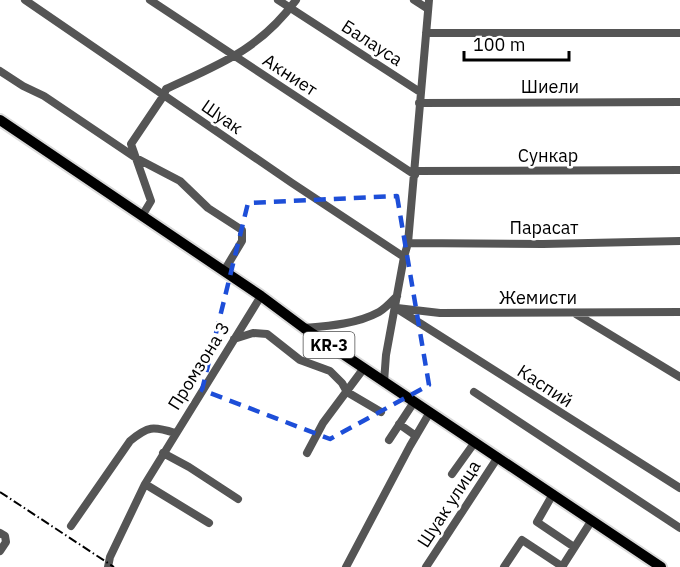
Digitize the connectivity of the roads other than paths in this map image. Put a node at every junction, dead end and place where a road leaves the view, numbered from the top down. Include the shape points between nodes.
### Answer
1 (25, 0) edge
2 (150, 0) edge
3 (278, 0) edge
4 (296, 0) edge
5 (414, 0) edge
6 (429, 0) edge
7 (290, 8) junction
8 (428, 9) junction
9 (426, 33) junction
10 (680, 33) edge
11 (234, 57) junction
12 (0, 71) edge
13 (420, 92) junction
14 (164, 95) junction
15 (680, 102) edge
16 (419, 103) junction
17 (0, 120) edge
18 (136, 158) junction
19 (680, 170) edge
20 (415, 173) junction
21 (142, 216) junction
22 (680, 241) edge
23 (408, 243) junction
24 (404, 257) junction
25 (224, 271) junction
26 (261, 296) junction
27 (398, 296) junction
28 (396, 308) junction
29 (680, 312) edge
30 (575, 313) junction
31 (304, 328) junction
32 (234, 339) junction
33 (364, 368) junction
34 (680, 377) edge
35 (384, 382) junction
36 (474, 392) dead end
37 (347, 393) junction
38 (414, 402) junction
39 (381, 412) dead end
40 (430, 412) junction
41 (399, 424) junction
42 (175, 433) junction
43 (416, 435) junction
44 (389, 440) dead end
45 (475, 442) junction
46 (163, 453) junction
47 (307, 453) dead end
48 (498, 457) junction
49 (452, 474) dead end
50 (145, 484) junction
51 (680, 488) edge
52 (553, 494) junction
53 (238, 500) dead end
54 (592, 520) junction
55 (209, 523) dead end
56 (71, 526) dead end
57 (680, 528) edge
58 (0, 533) edge
59 (574, 547) junction
60 (0, 551) edge
61 (108, 567) edge
62 (346, 567) edge
63 (426, 567) edge
64 (504, 567) edge
65 (563, 567) edge
66 (661, 567) edge

1 - 14 street, Шуак
2 - 11 street, Акниет
3 - 7 street, Балауса
4 - 7 street
5 - 8 street
6 - 8 street
7 - 11 street via 255,43
7 - 13 street, Балауса
8 - 9 street
9 - 10 street
9 - 13 street
11 - 14 street via 166,89
11 - 20 street, Акниет
12 - 18 street
13 - 16 street
14 - 18 street via 131,144
14 - 24 street, Шуак
15 - 16 street, Шиели
16 - 20 street
17 - 21 main road, KR-3
18 - 21 street via 151,201
18 - 25 street via 180,181 208,208 242,230 242,242
19 - 20 street, Сункар
20 - 23 street
21 - 25 main road, KR-3
22 - 23 street, Парасат
23 - 24 street
24 - 27 street
25 - 26 main road, KR-3
26 - 31 main road, KR-3
26 - 32 street, Промзона 3
27 - 28 street
27 - 31 street via 380,311 360,319
28 - 30 street, Жемисти via 440,313
28 - 35 street
28 - 51 street, Каспий
29 - 30 street, Жемисти
30 - 34 street
31 - 33 main road, KR-3
32 - 37 street via 253,333 267,334 300,360 330,370
32 - 42 street, Промзона 3
33 - 35 main road, KR-3
33 - 37 street
35 - 38 main road, KR-3
36 - 57 street
37 - 39 street
37 - 47 street via 323,423
38 - 40 main road, KR-3
38 - 41 street
40 - 43 street
40 - 45 main road, KR-3
41 - 43 street
41 - 44 street
42 - 46 street, Промзона 3
42 - 56 street via 157,427 143,430 130,441
43 - 62 street
45 - 48 main road, KR-3
45 - 49 street
46 - 50 street, Промзона 3
46 - 53 street
48 - 52 main road, KR-3
48 - 63 street, Шуак улица
50 - 55 street
50 - 61 street, Промзона 3
52 - 54 main road, KR-3
52 - 59 street via 537,522
54 - 59 street
54 - 66 main road, KR-3
58 - 60 street via 6,542
59 - 65 street
64 - 65 street via 522,540

